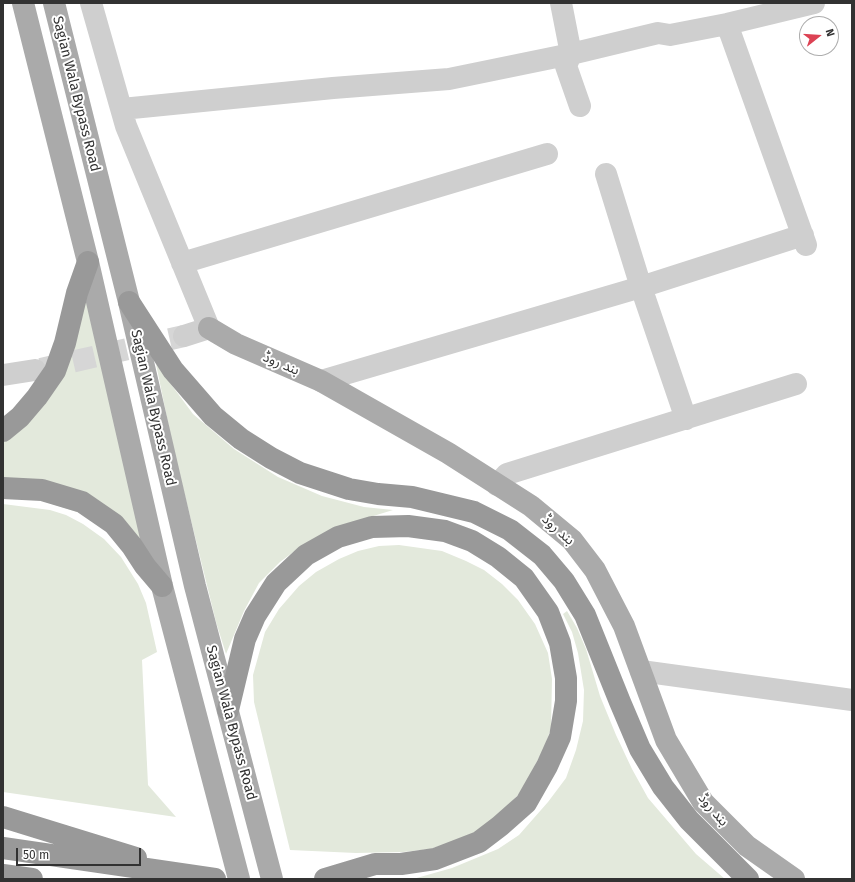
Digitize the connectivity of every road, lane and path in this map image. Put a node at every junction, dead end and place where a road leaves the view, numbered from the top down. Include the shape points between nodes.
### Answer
1 (23, 3) edge
2 (54, 3) edge
3 (91, 3) edge
4 (561, 3) edge
5 (814, 3) edge
6 (727, 24) junction
7 (571, 54) junction
8 (580, 106) dead end
9 (122, 110) junction
10 (548, 154) dead end
11 (606, 174) dead end
12 (88, 262) junction
13 (182, 263) junction
14 (641, 287) junction
15 (129, 302) junction
16 (209, 328) junction
17 (184, 336) tunnel mouth
18 (35, 370) tunnel mouth
19 (3, 375) edge
20 (322, 381) junction
21 (796, 384) dead end
22 (686, 419) junction
23 (3, 431) edge
24 (497, 485) junction
25 (3, 488) edge
26 (162, 586) junction
27 (641, 671) junction
28 (852, 700) edge
29 (228, 710) junction
30 (3, 817) edge
31 (3, 848) edge
32 (3, 875) edge
33 (189, 876) junction
34 (32, 879) edge
35 (215, 879) edge
36 (239, 879) edge
37 (272, 879) edge
38 (325, 879) edge
39 (748, 879) edge
40 (794, 879) edge

1 - 12 main road, Sagian Wala Bypass Road
2 - 15 main road, Sagian Wala Bypass Road
3 - 9 street
4 - 7 street
5 - 6 street
6 - 7 street via 670,35 658,33
6 - 14 street via 804,240
7 - 8 street via 566,66
7 - 9 street via 449,79
9 - 13 street via 126,126
10 - 13 street
11 - 14 street
12 - 23 highway via 55,371 20,417
12 - 26 main road, Sagian Wala Bypass Road
13 - 16 street
14 - 20 street
14 - 22 street
15 - 29 main road, Sagian Wala Bypass Road via 195,586
15 - 39 highway via 173,370 213,416 270,458 300,473 349,489 412,497 474,512 510,530 542,555 564,581 585,615 640,750 663,787 689,820
16 - 17 street
16 - 20 main road, بند روڈ via 236,344
18 - 19 street
20 - 24 main road, بند روڈ
21 - 22 street
22 - 24 street via 507,474
24 - 27 main road, بند روڈ via 531,506 572,540 596,570 624,626
25 - 26 highway via 42,490 82,502 114,524
26 - 36 main road, Sagian Wala Bypass Road
27 - 28 street
27 - 40 main road, بند روڈ via 666,740 703,802 746,846
29 - 37 main road, Sagian Wala Bypass Road
29 - 38 highway via 254,616 276,583 306,555 338,537 372,527 408,526 445,531 498,556 524,578 548,612 560,643 566,678 566,701 560,737 526,803 479,842 435,859 401,864 375,864
30 - 33 highway
31 - 33 highway
32 - 34 highway
33 - 35 highway

